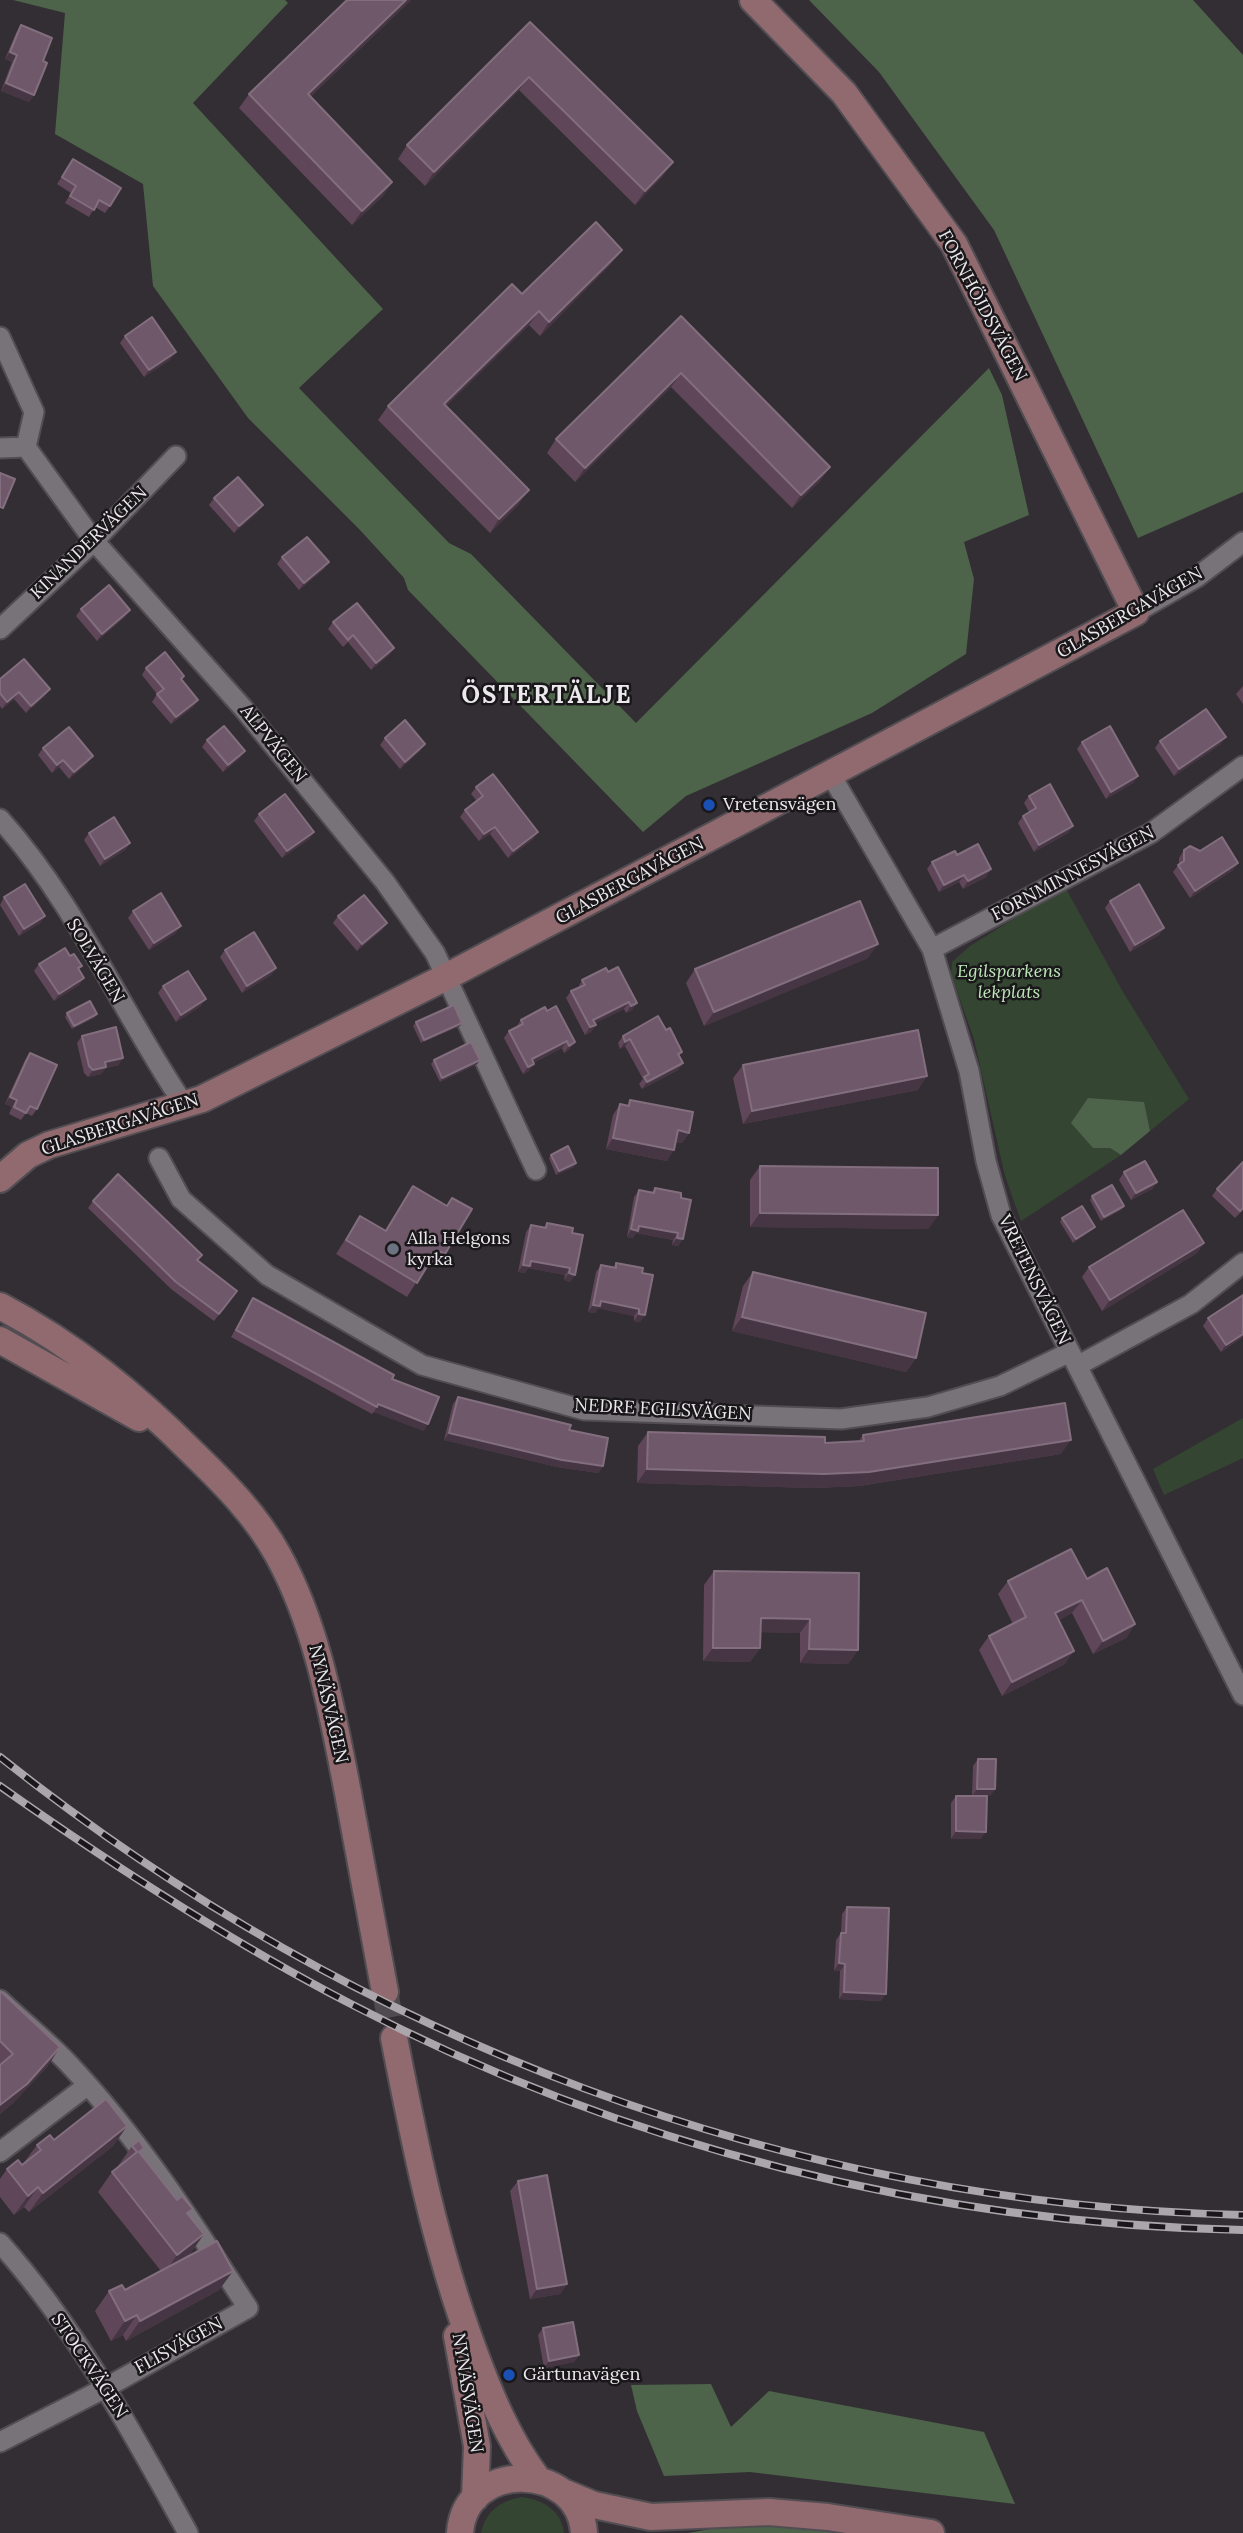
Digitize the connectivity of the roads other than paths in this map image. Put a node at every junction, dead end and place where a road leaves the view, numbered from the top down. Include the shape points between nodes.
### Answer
1 (753, 0) edge
2 (0, 337) edge
3 (26, 447) junction
4 (0, 448) edge
5 (176, 456) dead end
6 (94, 541) junction
7 (1243, 542) edge
8 (1136, 612) junction
9 (0, 629) edge
10 (1243, 766) edge
11 (831, 775) junction
12 (0, 819) edge
13 (932, 949) junction
14 (446, 977) junction
15 (185, 1106) junction
16 (159, 1158) dead end
17 (536, 1170) dead end
18 (2, 1173) edge
19 (1243, 1263) edge
20 (0, 1306) edge
21 (0, 1340) edge
22 (1074, 1359) junction
23 (191, 1451) junction
24 (1243, 1695) edge
25 (385, 1992) tunnel mouth
26 (0, 2000) edge
27 (394, 2038) tunnel mouth
28 (88, 2085) junction
29 (0, 2151) edge
30 (0, 2243) edge
31 (451, 2289) junction
32 (107, 2387) junction
33 (0, 2442) edge
34 (537, 2478) junction
35 (563, 2492) junction
36 (475, 2498) junction
37 (651, 2517) junction
38 (457, 2531) edge
39 (188, 2533) edge
40 (584, 2533) edge
41 (618, 2533) edge
42 (931, 2533) edge

1 - 8 street, FORNHÖJDSVÄGEN via 844,93 954,244
2 - 3 street via 34,412
3 - 4 street
3 - 6 street, ALPVÄGEN
5 - 6 street, KINANDERVÄGEN
6 - 9 street, KINANDERVÄGEN
6 - 14 street, ALPVÄGEN via 243,708 385,882 435,953
7 - 8 street, GLASBERGAVÄGEN via 1197,577
8 - 11 street, GLASBERGAVÄGEN
10 - 13 street, FORNMINNESVÄGEN via 1151,833
11 - 13 street, VRETENSVÄGEN
11 - 14 street, GLASBERGAVÄGEN
12 - 15 street, SOLVÄGEN via 20,841 79,932
13 - 22 street, VRETENSVÄGEN via 969,1071 1000,1215
14 - 15 street, GLASBERGAVÄGEN
14 - 17 street, ALPVÄGEN
15 - 18 street, GLASBERGAVÄGEN via 49,1145
16 - 22 street, NEDRE EGILSVÄGEN via 181,1199 267,1275 422,1365 584,1410 841,1419 928,1407
19 - 22 street, NEDRE EGILSVÄGEN via 1191,1304
20 - 23 street, NYNÄSVÄGEN via 69,1345 115,1380
21 - 23 street, NYNÄSVÄGEN via 100,1393
22 - 24 street, VRETENSVÄGEN
23 - 25 street, NYNÄSVÄGEN via 254,1517 306,1620 341,1758
26 - 28 street
27 - 31 street, NYNÄSVÄGEN via 427,2206
28 - 29 street
28 - 32 street, FLISVÄGEN via 153,2167 248,2308
30 - 32 street, STOCKVÄGEN
31 - 34 street, NYNÄSVÄGEN via 509,2437
31 - 36 street, NYNÄSVÄGEN via 477,2446
32 - 33 street, FLISVÄGEN
32 - 39 street, STOCKVÄGEN
34 - 35 street
34 - 36 street via 497,2482
35 - 37 street via 594,2505
35 - 40 street via 580,2514
36 - 38 street
37 - 41 street
37 - 42 street via 769,2512

